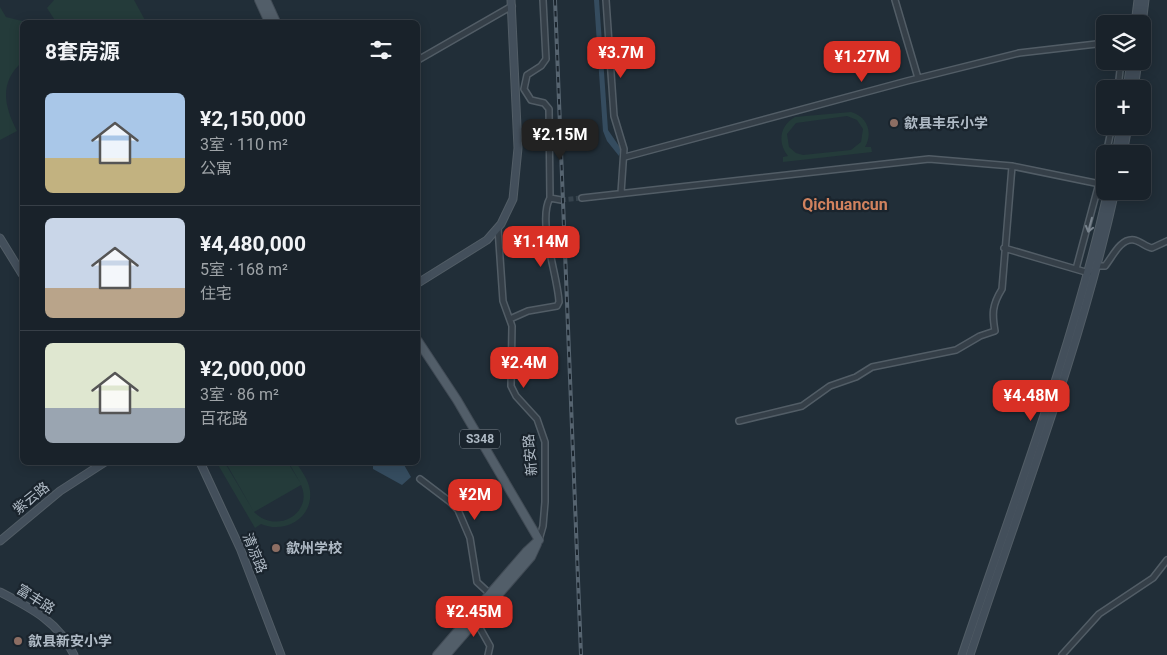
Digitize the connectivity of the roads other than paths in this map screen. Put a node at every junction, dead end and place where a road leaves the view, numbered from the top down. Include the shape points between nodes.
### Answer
1 (259, 0) edge
2 (266, 0) edge
3 (543, 0) edge
4 (606, 0) edge
5 (895, 0) edge
6 (1138, 0) edge
7 (1145, 0) edge
8 (511, 3) edge
9 (1136, 15) edge
10 (1143, 15) edge
11 (268, 20) edge
12 (275, 20) edge
13 (1096, 44) edge
14 (420, 59) edge
15 (918, 78) junction
16 (625, 157) junction
17 (1012, 166) junction
18 (1096, 183) edge
19 (621, 193) junction
20 (550, 198) junction
21 (582, 198) tunnel mouth
22 (1096, 198) edge
23 (560, 200) tunnel mouth
24 (1106, 200) edge
25 (1113, 200) edge
26 (498, 228) junction
27 (0, 238) edge
28 (1167, 241) edge
29 (1004, 248) junction
30 (1098, 266) junction
31 (1076, 269) junction
32 (20, 271) edge
33 (1089, 273) junction
34 (420, 282) edge
35 (510, 319) junction
36 (420, 344) edge
37 (738, 421) dead end
38 (100, 465) edge
39 (201, 465) edge
40 (420, 479) dead end
41 (539, 540) junction
42 (0, 541) edge
43 (1167, 560) edge
44 (0, 592) edge
45 (490, 594) junction
46 (476, 621) junction
47 (74, 655) edge
48 (282, 655) edge
49 (437, 655) edge
50 (446, 655) edge
51 (488, 655) edge
52 (962, 655) edge
53 (970, 655) edge
54 (1062, 655) edge

1 - 11 main road
2 - 12 main road
3 - 20 street via 546,59 527,75 524,88 531,100 548,106
4 - 16 street via 614,116
5 - 15 street
6 - 9 main road
7 - 10 main road
8 - 14 street
8 - 26 main road via 518,148 513,199
13 - 15 street via 1019,54
15 - 16 street
16 - 19 street
17 - 18 street
17 - 19 street via 914,160
17 - 29 street via 1011,204
19 - 21 street
20 - 23 street
20 - 35 street via 546,209 558,304
22 -> 31 street
24 - 33 main road
25 - 30 main road
26 - 34 main road via 476,249
26 - 35 street, 新安路 via 503,301
27 - 32 main road
28 - 30 street via 1152,248 1134,240 1128,241 1114,252 1106,266
29 - 31 street
29 - 37 street via 1002,290 992,311 995,331 953,351 872,367 830,386 802,406
30 - 53 main road via 1063,386
31 - 33 street
33 - 52 main road via 1056,384
35 - 41 street, 新安路 via 511,386 537,419 545,442 543,526
36 - 41 main road, S348 via 457,400
38 - 42 main road, 紫云路 via 60,491
39 - 48 main road, 清凉路 via 237,541
40 - 45 street via 458,510 470,538 477,582
41 - 45 main road
41 - 46 main road, 新安路 via 531,556
43 - 54 street via 1153,578 1099,614
44 - 47 main road, 富丰路 via 50,622
45 - 49 main road
46 - 50 main road, 新安路
46 - 51 street via 490,646

